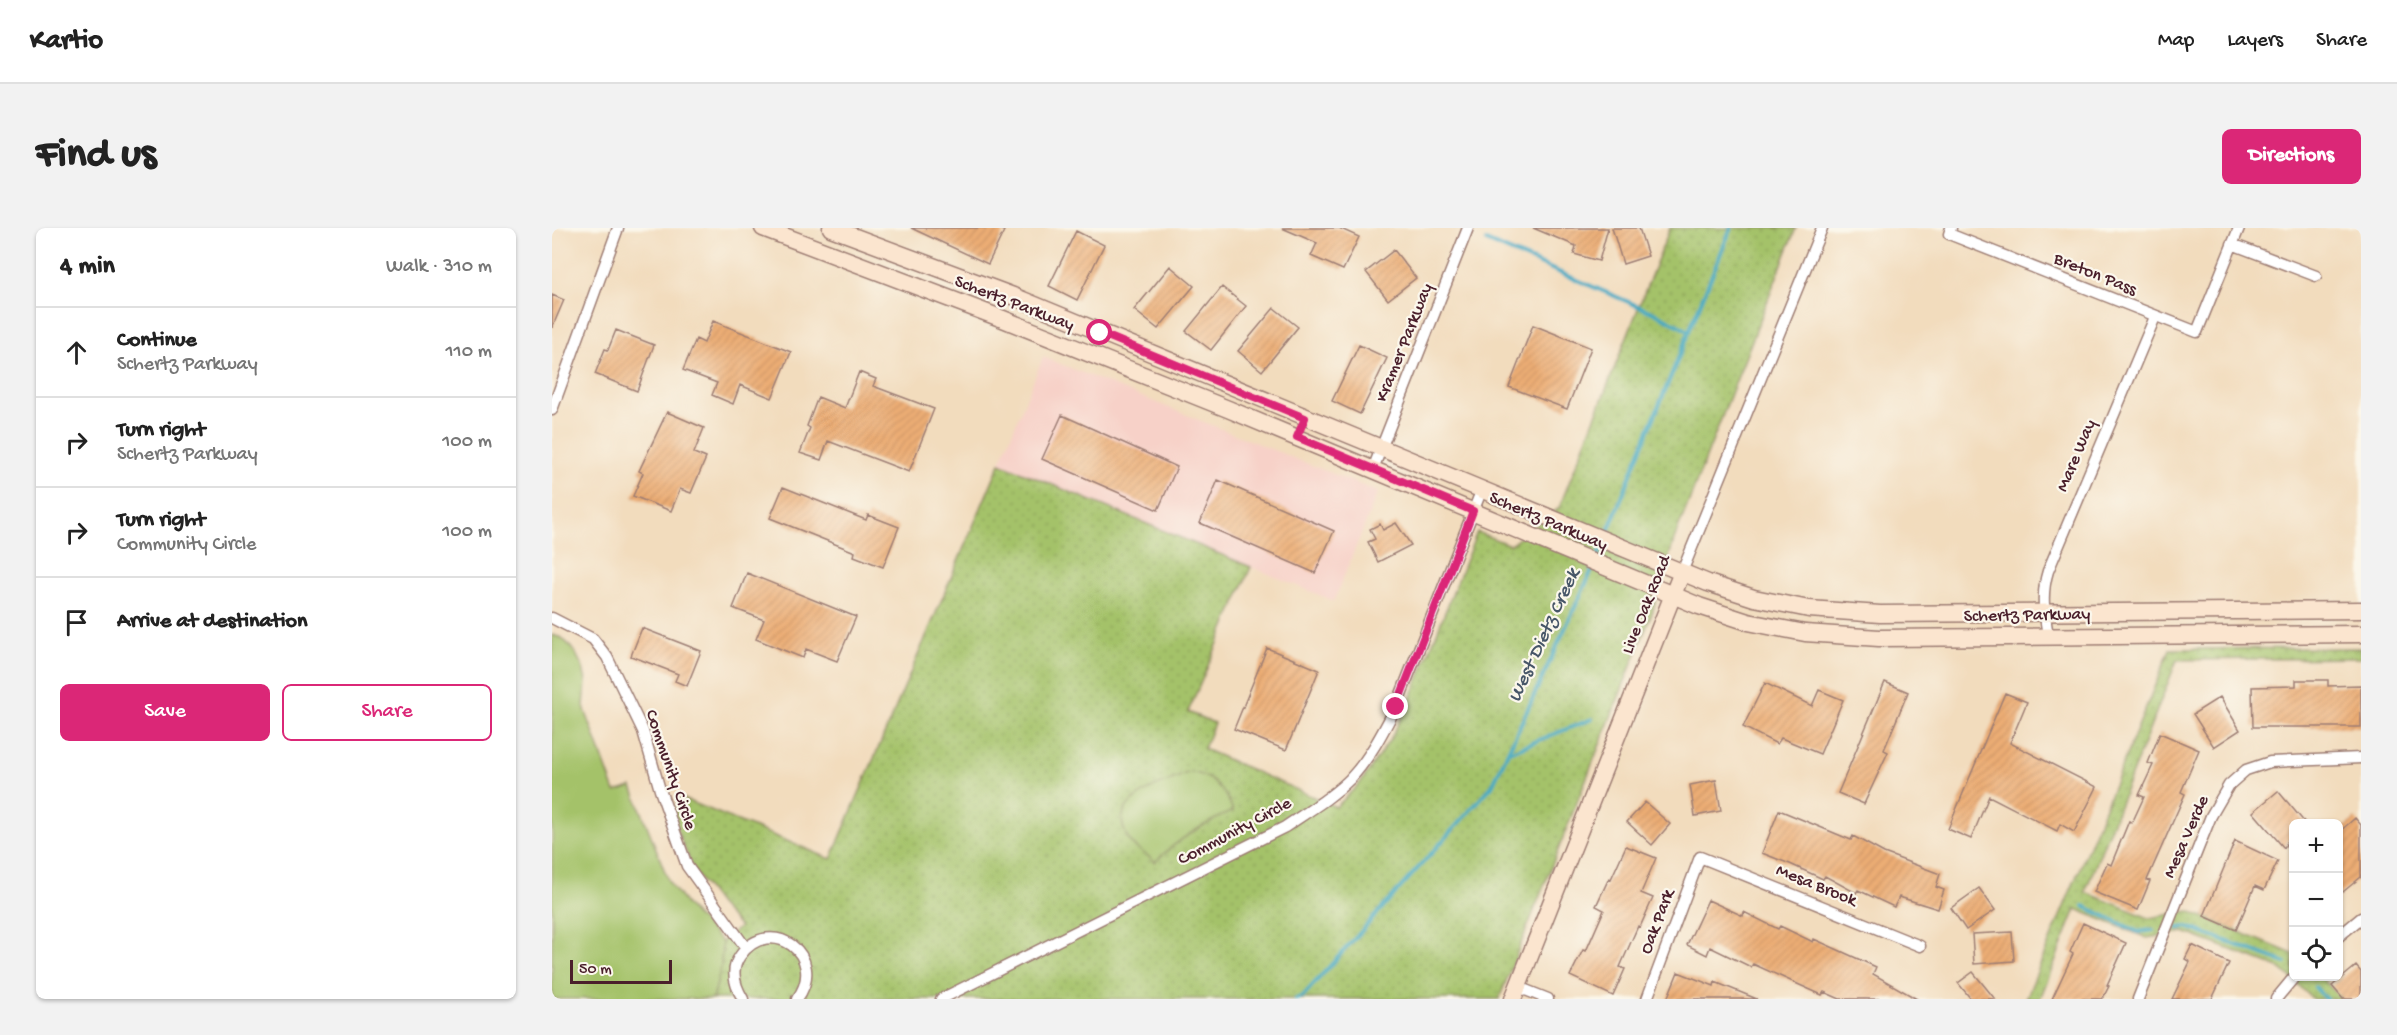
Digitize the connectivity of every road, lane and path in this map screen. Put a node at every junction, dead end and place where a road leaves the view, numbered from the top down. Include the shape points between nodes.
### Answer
1 (618, 228) edge
2 (763, 228) edge
3 (831, 228) edge
4 (1468, 228) edge
5 (1822, 228) edge
6 (2239, 228) edge
7 (1950, 231) edge
8 (805, 235) edge
9 (2232, 244) junction
10 (877, 246) junction
11 (866, 268) junction
12 (2316, 276) dead end
13 (1013, 296) junction
14 (2155, 317) junction
15 (1003, 319) junction
16 (1100, 333) junction
17 (1092, 354) junction
18 (1236, 388) junction
19 (1228, 409) junction
20 (552, 410) edge
21 (1305, 418) junction
22 (1297, 437) junction
23 (1382, 447) junction
24 (1372, 469) junction
25 (1482, 489) junction
26 (1473, 511) junction
27 (1682, 572) junction
28 (1672, 595) junction
29 (2361, 610) edge
30 (2043, 612) junction
31 (552, 618) edge
32 (2361, 634) edge
33 (2048, 635) junction
34 (2361, 758) edge
35 (1700, 857) joint
36 (2361, 918) edge
37 (2343, 933) edge
38 (1920, 946) dead end
39 (746, 948) junction
40 (2291, 981) edge
41 (1516, 993) edge
42 (743, 999) edge
43 (797, 999) edge
44 (940, 999) edge
45 (1548, 999) edge
46 (1647, 999) edge
47 (2138, 999) edge
48 (2276, 999) edge

1 - 20 street
2 - 8 main road, Schertz Parkway
3 - 10 main road, Schertz Parkway
4 - 23 street, Kramer Parkway
5 - 27 street, Live Oak Road
6 - 9 street
7 - 14 street, Breton Pass
8 - 11 main road, Schertz Parkway
9 - 12 street
9 - 14 street, Breton Pass via 2197,332
10 - 11 main road
10 - 13 main road, Schertz Parkway
11 - 15 main road, Schertz Parkway
13 - 15 main road
13 - 16 main road, Schertz Parkway
14 - 30 street, Mare Way via 2048,571
15 - 17 main road, Schertz Parkway
16 - 17 main road
16 - 18 main road, Schertz Parkway
17 - 19 main road, Schertz Parkway
18 - 19 main road
18 - 21 main road, Schertz Parkway
19 - 22 main road, Schertz Parkway
21 - 22 main road
21 - 23 main road, Schertz Parkway
22 - 24 main road, Schertz Parkway
23 - 24 street, Kramer Parkway
23 - 25 main road, Schertz Parkway
24 - 26 main road, Schertz Parkway
25 - 26 street, Community Circle
25 - 27 main road, Schertz Parkway
26 - 28 main road, Schertz Parkway
26 - 44 street, Community Circle via 1396,707 1350,779 1285,827
27 - 28 main road, Live Oak Road
27 - 30 main road, Schertz Parkway via 1754,598 1809,609 1880,614
28 - 33 main road, Schertz Parkway via 1748,622 1805,633 1879,638
28 - 41 main road, Live Oak Road
29 - 30 main road, Schertz Parkway
30 - 33 street, Mare Way
31 - 39 street, Community Circle via 593,639 608,657 643,731 687,866
32 - 33 main road, Schertz Parkway
34 - 47 street, Mesa Verde via 2270,762 2246,770 2229,785 2211,816
35 - 38 street, Mesa Brook
35 - 46 street, Oak Park
36 - 37 street
39 - 42 street via 737,959 734,973
39 - 43 street via 758,940 772,938 784,940 798,950 807,976
40 - 48 street
41 - 45 street

